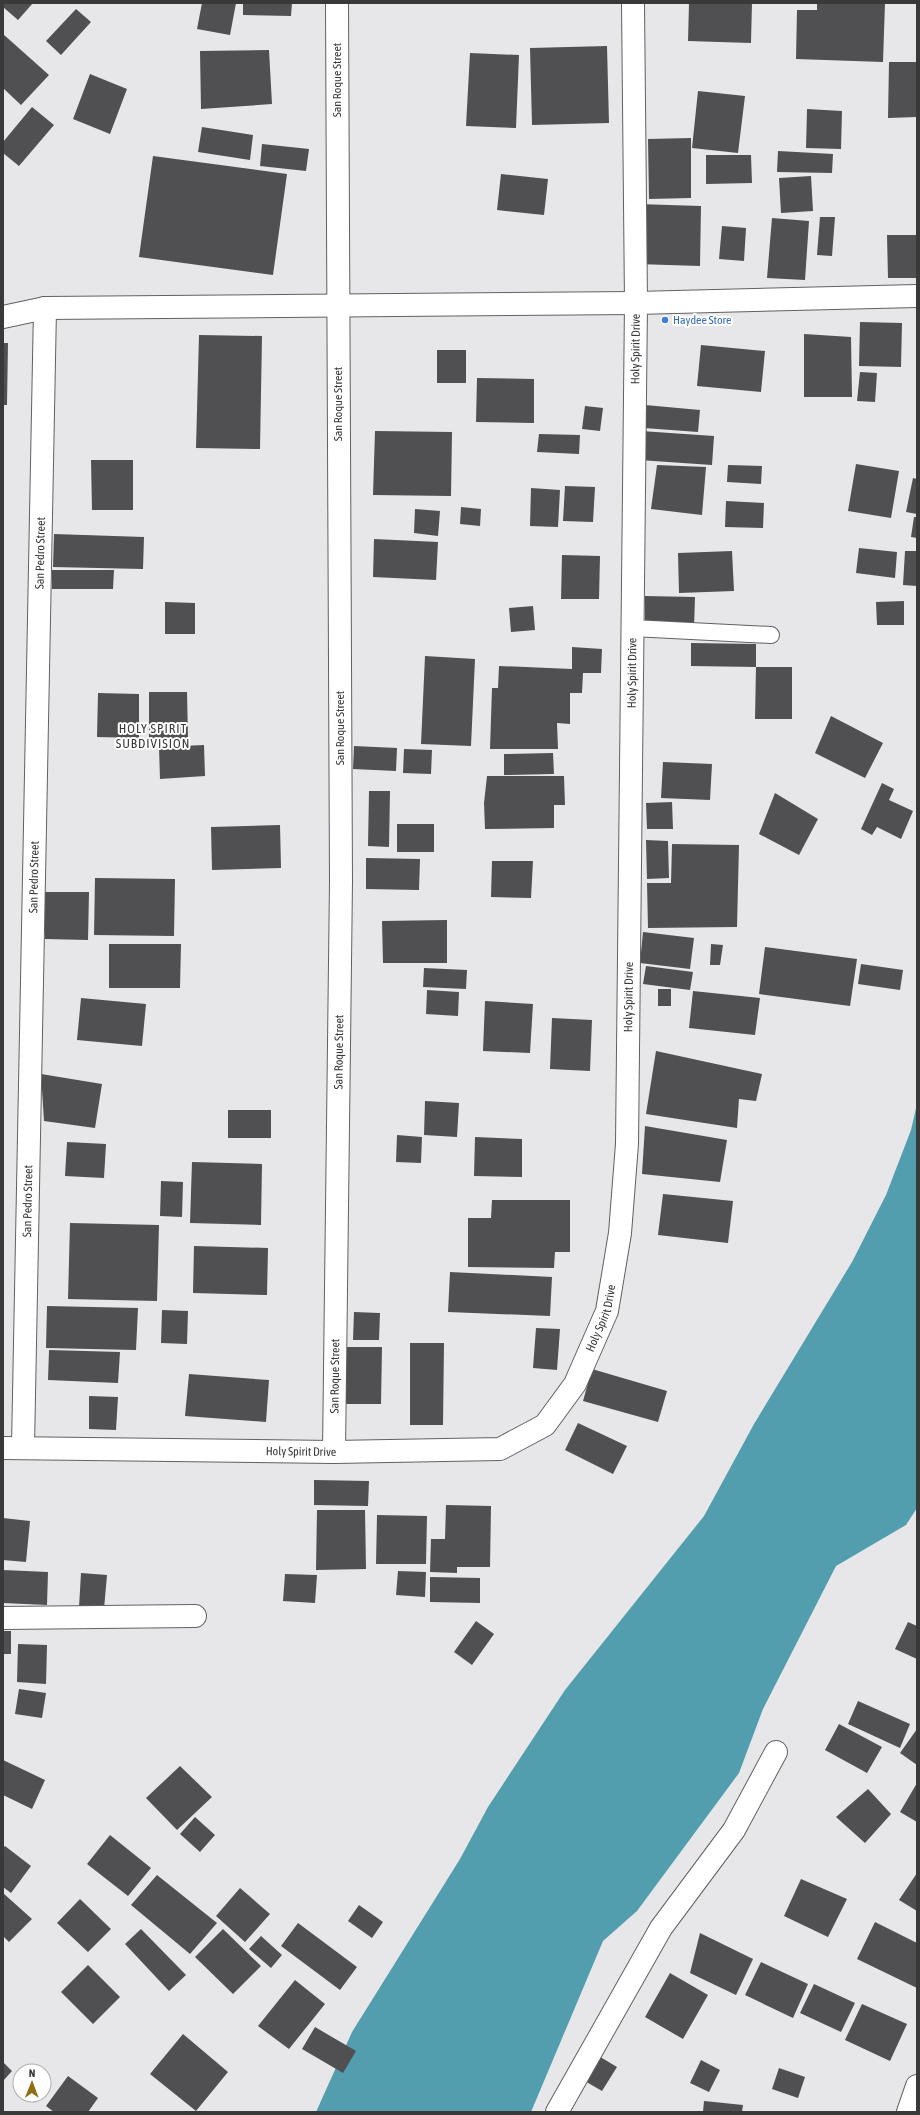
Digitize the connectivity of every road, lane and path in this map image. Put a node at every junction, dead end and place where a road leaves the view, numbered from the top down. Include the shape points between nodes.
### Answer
1 (337, 3) edge
2 (633, 3) edge
3 (917, 296) edge
4 (636, 303) junction
5 (337, 304) junction
6 (45, 308) junction
7 (3, 317) edge
8 (632, 628) junction
9 (771, 634) dead end
10 (13, 1448) edge
11 (334, 1452) junction
12 (195, 1616) dead end
13 (3, 1618) edge
14 (776, 1752) dead end
15 (917, 2086) edge
16 (556, 2112) edge
17 (908, 2112) edge

1 - 5 street, San Roque Street
2 - 4 street, Holy Spirit Drive
3 - 4 street
4 - 5 street
4 - 8 street, Holy Spirit Drive
5 - 6 street
5 - 11 street, San Roque Street via 341,881
6 - 7 street
6 - 10 street, San Pedro Street
8 - 9 lane
8 - 11 street, Holy Spirit Drive via 627,1144 620,1233 607,1310 575,1384 545,1425 500,1449
10 - 11 street, Holy Spirit Drive
12 - 13 street
14 - 16 street via 734,1830 661,1928
15 - 17 street

